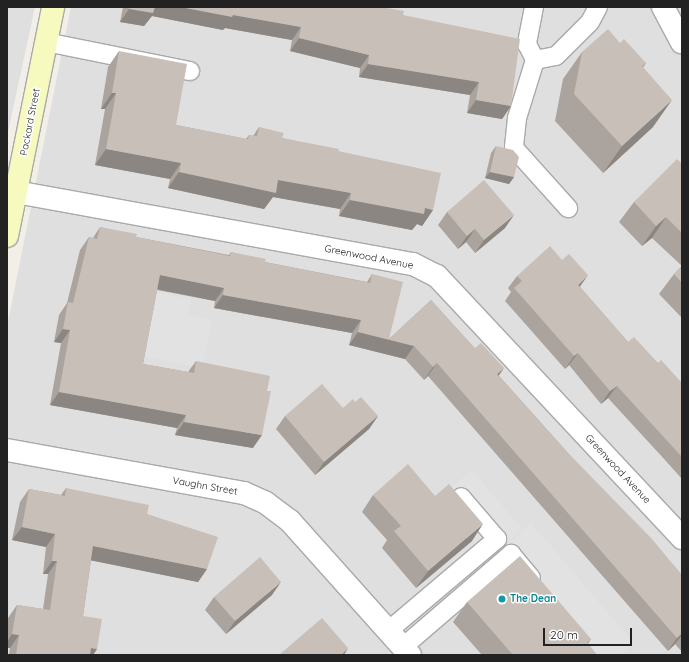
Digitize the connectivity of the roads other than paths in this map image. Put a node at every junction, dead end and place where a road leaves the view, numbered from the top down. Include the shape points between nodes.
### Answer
1 (53, 7) edge
2 (534, 7) edge
3 (598, 7) edge
4 (663, 7) edge
5 (46, 42) junction
6 (682, 42) edge
7 (535, 60) junction
8 (190, 71) dead end
9 (16, 192) junction
10 (568, 208) dead end
11 (7, 236) edge
12 (7, 450) edge
13 (461, 497) edge
14 (682, 538) edge
15 (542, 590) edge
16 (388, 631) junction
17 (406, 651) edge

1 - 5 main road, Packard Street
2 - 7 lane via 527,44
3 - 7 lane via 590,22 556,56
4 - 6 street
5 - 8 lane
5 - 9 main road, Packard Street
7 - 10 lane via 517,118 514,148
9 - 11 main road, Packard Street
9 - 14 street, Greenwood Avenue via 413,264 437,276
12 - 16 street, Vaughn Street via 244,493 266,503 290,521
13 - 16 lane via 497,539
15 - 17 lane via 512,554
16 - 17 street, Vaughn Street

